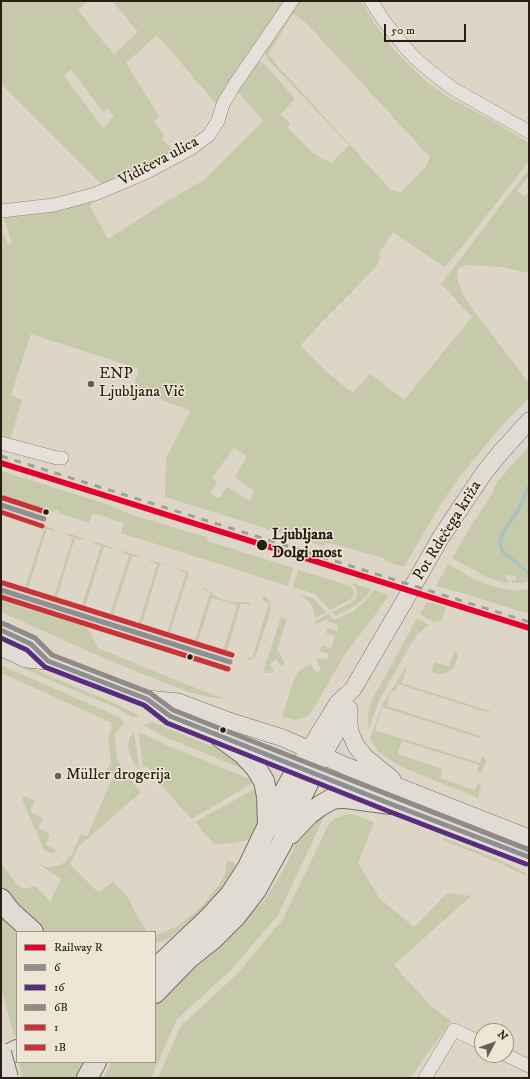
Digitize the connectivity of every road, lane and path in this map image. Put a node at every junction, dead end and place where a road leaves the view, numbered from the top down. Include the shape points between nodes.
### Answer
1 (292, 1) edge
2 (371, 1) edge
3 (529, 132) edge
4 (1, 211) edge
5 (529, 421) edge
6 (1, 443) edge
7 (62, 458) dead end
8 (1, 630) edge
9 (1, 647) edge
10 (48, 661) junction
11 (353, 689) junction
12 (147, 699) junction
13 (349, 709) junction
14 (220, 737) junction
15 (317, 753) junction
16 (305, 770) junction
17 (406, 790) junction
18 (391, 804) junction
19 (268, 827) junction
20 (529, 838) edge
21 (282, 843) junction
22 (529, 857) edge
23 (1, 899) edge
24 (32, 931) edge
25 (188, 939) junction
26 (156, 954) edge
27 (188, 959) junction
28 (156, 969) edge
29 (156, 970) edge
30 (156, 992) edge
31 (474, 1039) edge
32 (16, 1050) edge
33 (1, 1053) edge
34 (1, 1058) edge
35 (514, 1059) edge
36 (95, 1063) edge
37 (529, 1066) edge
38 (8, 1078) edge
39 (87, 1078) edge
40 (425, 1078) edge

1 - 4 street, Vidičeva ulica via 235,84 209,135 145,173 95,194 54,205
2 - 3 street via 404,46 430,71 452,88
5 - 11 main road, Pot Rdečega križa via 500,453 460,507
6 - 7 street
8 - 10 main road via 31,644
9 - 10 main road via 26,659
10 - 12 main road
11 - 13 main road, Pot Rdečega križa
11 - 15 main road, Pot Rdečega križa via 338,703
12 - 14 main road via 170,716
12 - 15 main road via 178,702 283,738
13 - 15 main road, Pot Rdečega križa
13 - 17 main road via 350,732 359,750
14 - 16 main road
14 - 19 highway via 243,754 264,781
15 - 16 main road
15 - 17 main road
16 - 18 main road
16 - 19 highway via 283,794
16 - 21 highway via 299,802
17 - 20 main road
18 - 21 highway via 346,798 332,800 309,814
18 - 22 main road
19 - 25 highway via 247,869 230,895
21 - 27 highway via 256,890 236,916
23 - 24 highway
25 - 26 highway
25 - 28 highway
27 - 29 highway
27 - 30 highway
31 - 40 street via 454,1030
32 - 34 highway
33 - 38 highway, bridge
35 - 37 street
36 - 39 highway

